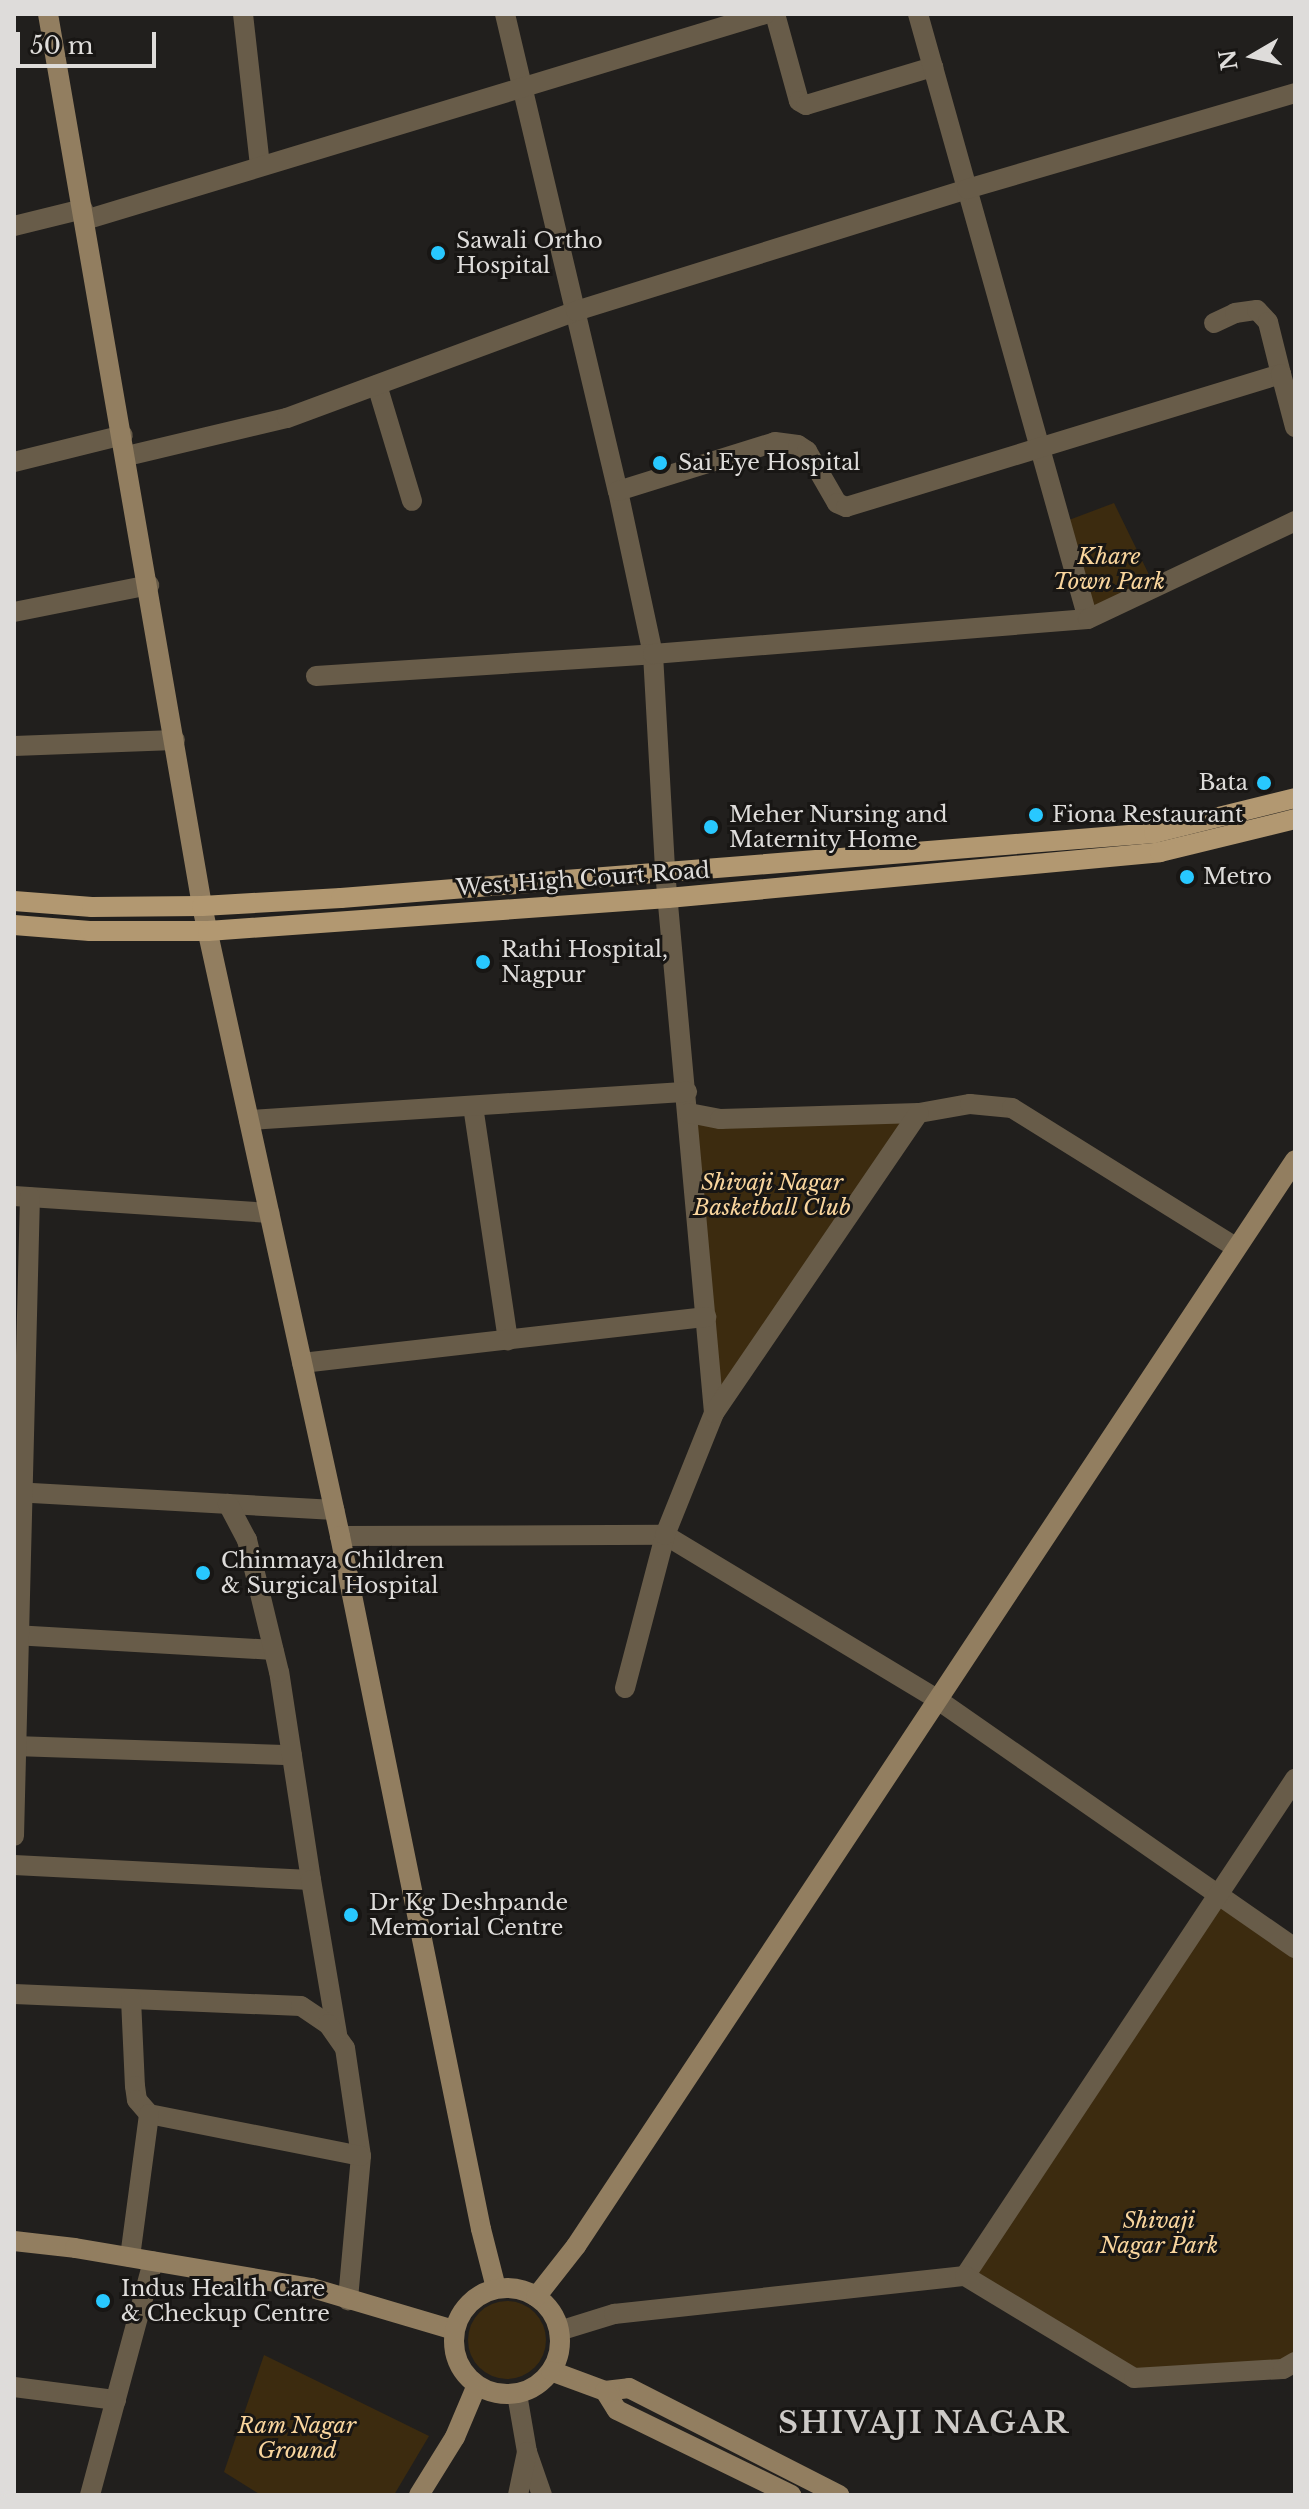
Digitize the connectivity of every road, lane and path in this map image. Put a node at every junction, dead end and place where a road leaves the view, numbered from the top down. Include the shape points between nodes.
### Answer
1 (48, 14) edge
2 (243, 14) edge
3 (505, 14) edge
4 (765, 14) edge
5 (775, 14) edge
6 (918, 14) edge
7 (933, 67) junction
8 (521, 90) junction
9 (1295, 93) edge
10 (260, 166) junction
11 (967, 189) junction
12 (84, 215) junction
13 (14, 226) edge
14 (576, 311) junction
15 (1214, 323) dead end
16 (1281, 374) junction
17 (377, 385) junction
18 (1295, 427) edge
19 (125, 445) junction
20 (1039, 445) junction
21 (14, 462) edge
22 (618, 491) junction
23 (412, 501) dead end
24 (1295, 521) edge
25 (149, 585) junction
26 (14, 612) edge
27 (1088, 619) junction
28 (653, 654) junction
29 (316, 676) dead end
30 (175, 740) junction
31 (14, 746) edge
32 (1295, 798) edge
33 (1295, 820) edge
34 (665, 871) junction
35 (668, 898) junction
36 (14, 901) edge
37 (202, 906) junction
38 (14, 925) edge
39 (208, 931) junction
40 (687, 1092) junction
41 (473, 1106) junction
42 (689, 1113) junction
43 (919, 1113) junction
44 (249, 1120) junction
45 (1295, 1160) edge
46 (22, 1196) edge
47 (269, 1213) junction
48 (1235, 1247) junction
49 (706, 1317) junction
50 (508, 1340) junction
51 (302, 1363) junction
52 (714, 1413) junction
53 (17, 1492) edge
54 (228, 1504) junction
55 (334, 1510) junction
56 (665, 1535) junction
57 (340, 1536) junction
58 (16, 1635) edge
59 (274, 1650) junction
60 (625, 1688) dead end
61 (939, 1701) junction
62 (15, 1746) edge
63 (292, 1755) junction
64 (1295, 1779) edge
65 (14, 1836) edge
66 (14, 1865) edge
67 (311, 1880) junction
68 (1218, 1895) junction
69 (1295, 1948) edge
70 (14, 1994) edge
71 (131, 1999) junction
72 (337, 2036) junction
73 (149, 2114) junction
74 (361, 2156) junction
75 (14, 2241) edge
76 (130, 2257) junction
77 (153, 2261) junction
78 (965, 2276) junction
79 (496, 2288) junction
80 (536, 2297) junction
81 (348, 2300) junction
82 (454, 2330) junction
83 (559, 2331) junction
84 (1295, 2362) edge
85 (551, 2371) junction
86 (477, 2385) junction
87 (14, 2387) edge
88 (605, 2391) junction
89 (517, 2394) junction
90 (116, 2400) junction
91 (527, 2452) junction
92 (90, 2495) edge
93 (419, 2495) edge
94 (518, 2495) edge
95 (542, 2495) edge
96 (791, 2495) edge
97 (839, 2495) edge

1 - 12 street
2 - 10 street
3 - 8 street
4 - 8 street
5 - 7 street via 799,101 806,105
6 - 7 street
7 - 11 street
8 - 10 street
8 - 14 street
9 - 11 street
10 - 12 street
11 - 14 street
11 - 20 street
12 - 13 street
12 - 19 street
14 - 17 street
14 - 22 street
15 - 16 street via 1257,310 1268,322
16 - 18 street
16 - 20 street
17 - 19 street via 287,418
17 - 23 street
19 - 21 street
19 - 25 street
20 - 22 street via 846,507 837,503 807,451 775,442
20 - 27 street
22 - 28 street
24 - 27 street
25 - 26 street
25 - 30 street
27 - 28 street
28 - 29 street
28 - 34 street
30 - 31 street
30 - 37 street
32 - 34 main road, West High Court Road via 1154,833
33 - 35 main road, West High Court Road via 1160,852
34 - 35 street
34 - 37 main road, West High Court Road
35 - 39 main road, West High Court Road
35 - 40 street
36 - 37 main road, West High Court Road
37 - 39 street
38 - 39 main road, West High Court Road
39 - 44 street
40 - 41 street
40 - 42 street
41 - 44 street
41 - 50 street
42 - 43 street via 720,1119
42 - 49 street
43 - 48 street via 970,1104 1012,1108
43 - 52 street
44 - 47 street
45 - 48 street
46 - 47 street
46 - 53 street
47 - 51 street
48 - 61 street
49 - 50 street
49 - 52 street
50 - 51 street
51 - 55 street
52 - 56 street
53 - 54 street
53 - 58 street
54 - 55 street
54 - 59 street via 247,1540
55 - 57 street
56 - 57 street
56 - 60 street
56 - 61 street
57 - 79 street
58 - 59 street
58 - 62 street
59 - 63 street
61 - 68 street
61 - 80 street via 576,2246
62 - 63 street
62 - 65 street
63 - 67 street
64 - 68 street
66 - 67 street
67 - 72 street
68 - 69 street
68 - 78 street
70 - 71 street
71 - 72 street via 301,2006
71 - 73 street via 137,2100
72 - 74 street via 345,2048
73 - 74 street
73 - 76 street
74 - 81 street
75 - 76 street
76 - 77 street
77 - 81 street via 312,2288
77 - 90 street
78 - 83 street via 614,2314
78 - 84 street via 1134,2378 1283,2369
79 - 80 street via 524,2290
79 - 82 street via 469,2303
80 - 83 street
81 - 82 street
82 - 86 street via 457,2361
83 - 85 street
85 - 88 street
85 - 89 street
86 - 89 street
86 - 93 street via 455,2437
87 - 90 street
88 - 96 street via 617,2410
88 - 97 street via 629,2388
89 - 91 street
90 - 92 street
91 - 94 street
91 - 95 street

